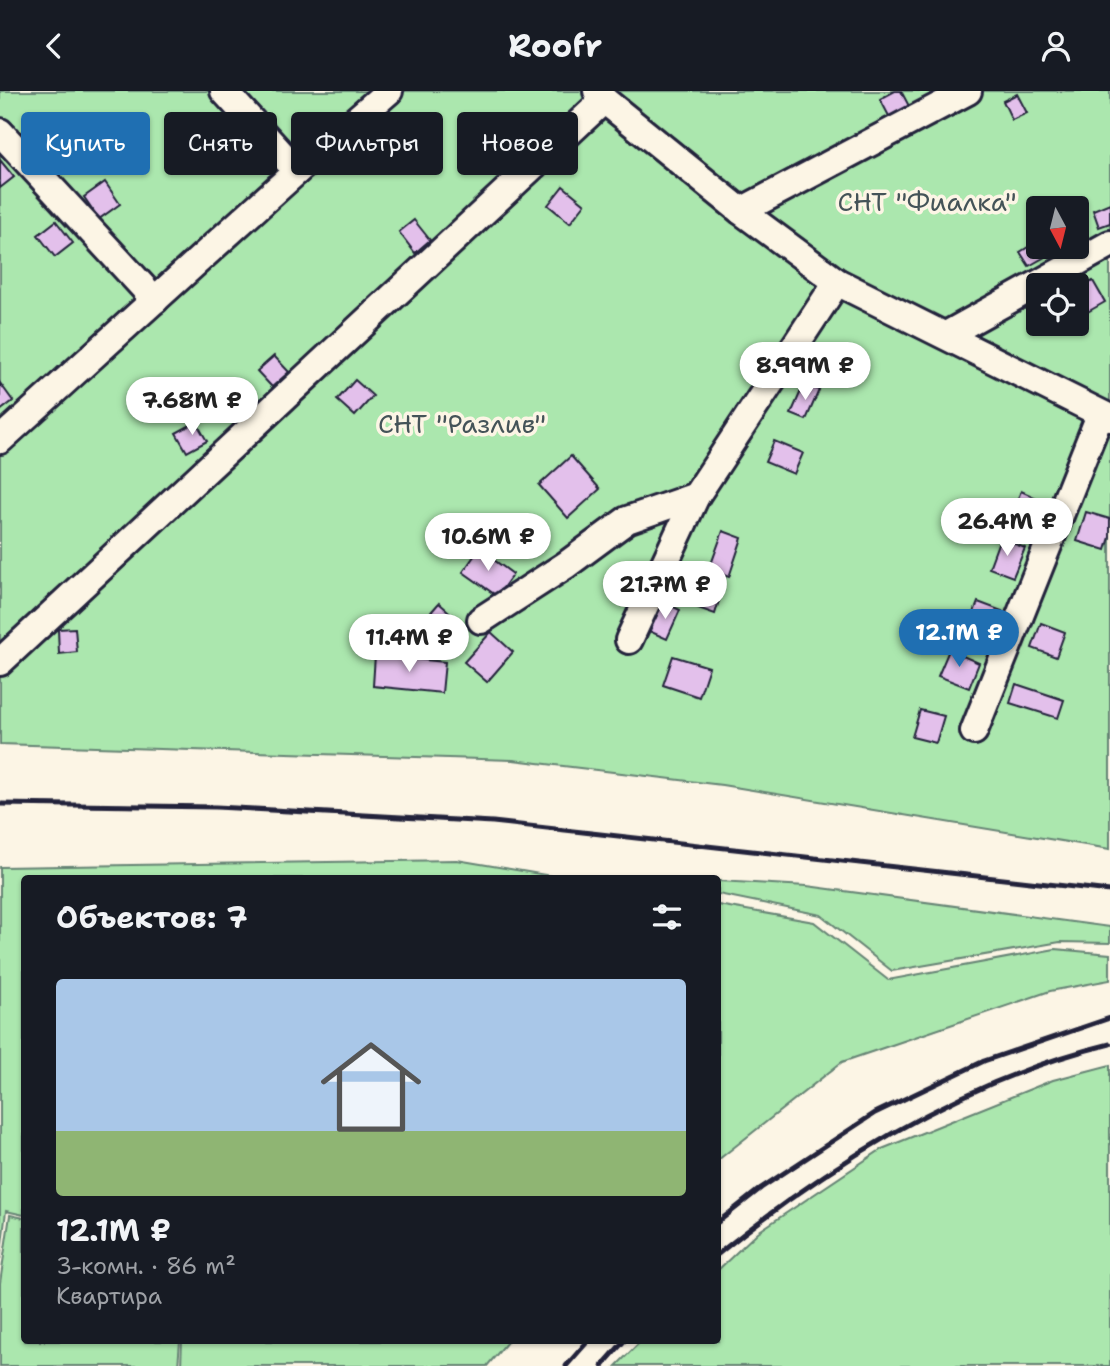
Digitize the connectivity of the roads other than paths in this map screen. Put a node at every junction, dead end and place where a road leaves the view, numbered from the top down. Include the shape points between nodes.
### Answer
1 (224, 91) edge
2 (389, 91) edge
3 (968, 91) edge
4 (601, 96) edge
5 (365, 112) edge
6 (0, 132) edge
7 (291, 164) edge
8 (293, 175) edge
9 (741, 211) junction
10 (1110, 244) edge
11 (837, 282) junction
12 (155, 300) junction
13 (946, 335) junction
14 (1105, 416) edge
15 (2, 435) edge
16 (696, 496) junction
17 (481, 620) dead end
18 (629, 640) dead end
19 (0, 661) edge
20 (974, 731) dead end

1 - 7 street
2 - 5 street
3 - 9 street
4 - 9 street
4 - 19 street
6 - 12 street
8 - 12 street
9 - 11 street
10 - 13 street
11 - 13 street
11 - 16 street
12 - 15 street
13 - 14 street
14 - 20 street
16 - 17 street via 627,520
16 - 18 street

